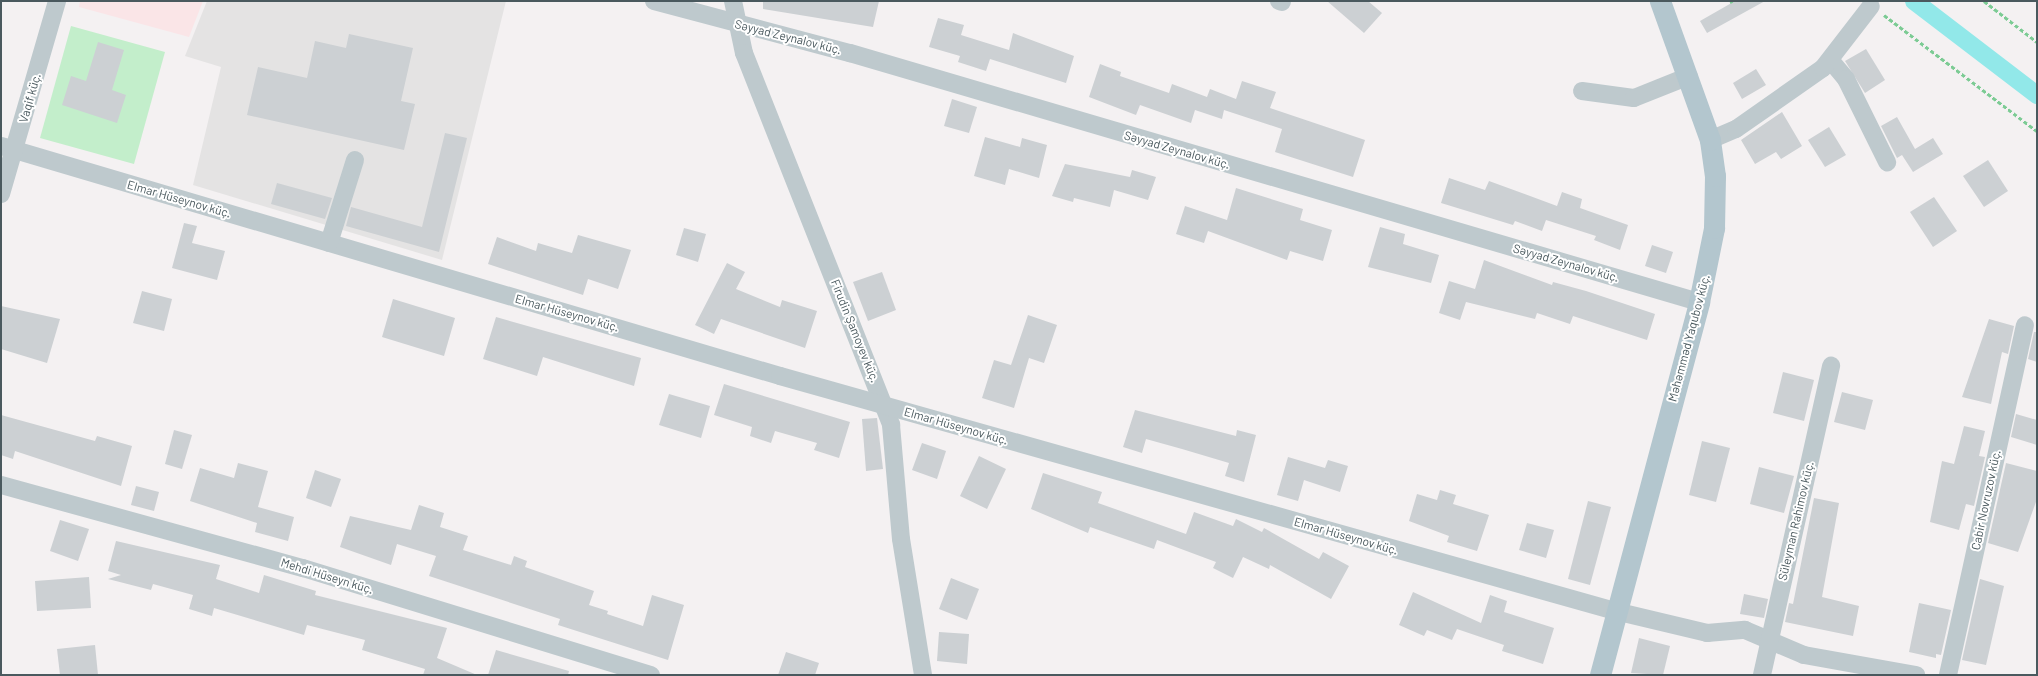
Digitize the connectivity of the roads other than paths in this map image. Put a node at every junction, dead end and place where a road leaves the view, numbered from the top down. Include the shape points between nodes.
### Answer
1 (57, 1) edge
2 (654, 1) edge
3 (732, 1) edge
4 (1660, 1) edge
5 (1872, 6) road end
6 (736, 24) junction
7 (1831, 61) junction
8 (1689, 76) junction
9 (1582, 91) dead end
10 (1710, 140) junction
11 (8, 148) edge
12 (355, 160) dead end
13 (1887, 162) dead end
14 (1, 194) edge
15 (329, 243) junction
16 (1699, 302) junction
17 (2025, 325) dead end
18 (1831, 366) dead end
19 (885, 407) junction
20 (1, 485) edge
21 (1616, 611) junction
22 (1770, 638) junction
23 (651, 675) edge
24 (923, 675) edge
25 (1600, 675) edge
26 (1762, 675) edge
27 (1916, 675) edge
28 (1948, 675) edge

1 - 11 street, Vaqif küç.
2 - 6 street, Səyyad Zeynalov küç.
3 - 6 street, Firudin Şamoyev küç.
4 - 8 main road, Məhəmməd Yaqubov küç.
5 - 7 street
6 - 16 street, Səyyad Zeynalov küç. via 850,53
6 - 19 street, Firudin Şamoyev küç. via 784,158
7 - 10 street via 1736,129
7 - 13 street via 1846,79
8 - 9 street via 1634,98
8 - 10 main road, Məhəmməd Yaqubov küç.
10 - 16 main road, Məhəmməd Yaqubov küç. via 1714,220
11 - 14 street, Vaqif küç.
11 - 15 street, Elmar Hüseynov küç.
12 - 15 street
15 - 19 street, Elmar Hüseynov küç.
16 - 21 main road, Məhəmməd Yaqubov küç.
17 - 28 street, Cabir Novruzov küç.
18 - 22 street, Süleyman Rahimov küç.
19 - 21 street, Elmar Hüseynov küç.
19 - 24 street, Firudin Şamoyev küç. via 894,441 901,539
20 - 23 street, Mehdi Hüseyn küç. via 303,568
21 - 22 street, Elmar Hüseynov küç. via 1694,631 1745,630
21 - 25 main road, Məhəmməd Yaqubov küç.
22 - 26 street, Süleyman Rahimov küç.
22 - 27 street, Elmar Hüseynov küç. via 1804,655

